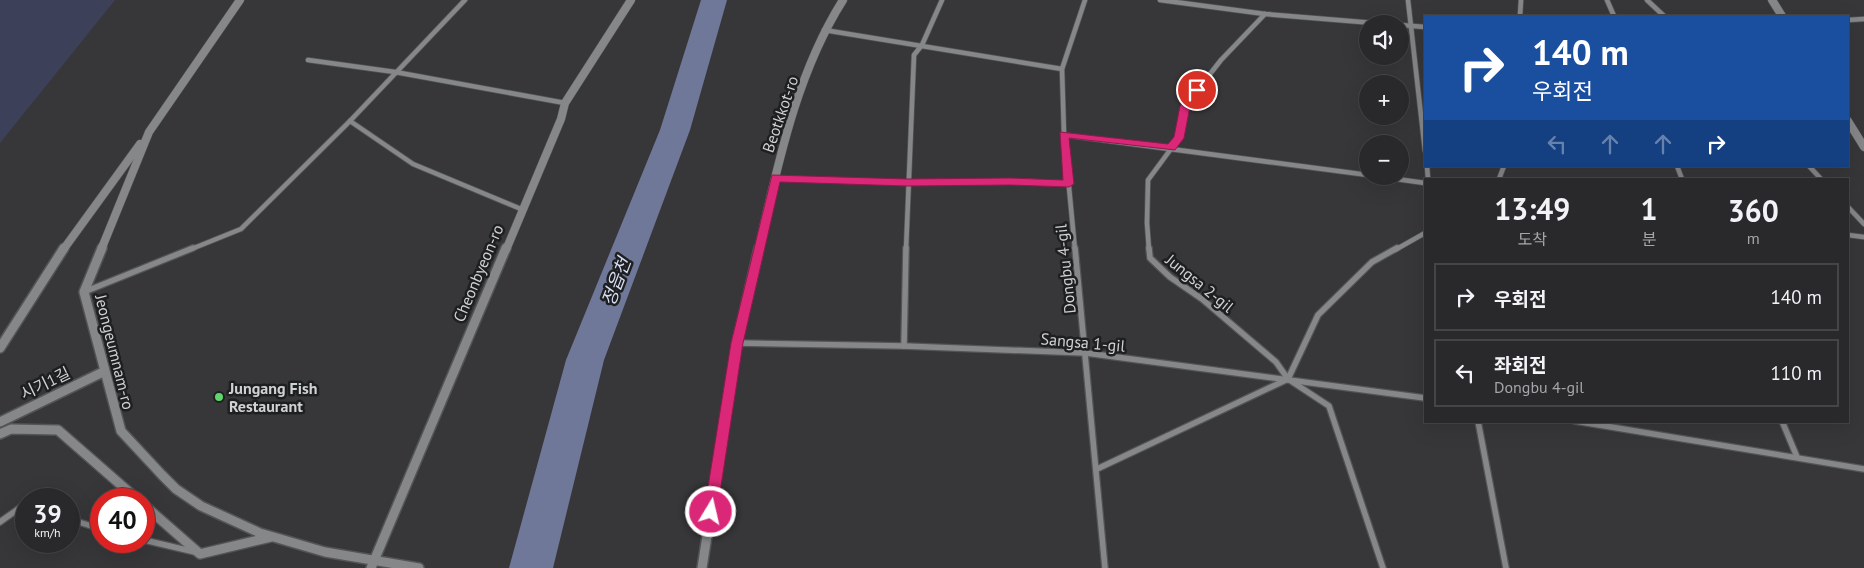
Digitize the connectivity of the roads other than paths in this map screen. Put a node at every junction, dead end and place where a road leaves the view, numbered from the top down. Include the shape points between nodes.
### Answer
1 (240, 0) edge
2 (465, 0) edge
3 (631, 0) edge
4 (843, 0) edge
5 (942, 0) edge
6 (1085, 0) edge
7 (1160, 0) edge
8 (1408, 0) edge
9 (1521, 0) edge
10 (1607, 0) edge
11 (1647, 0) edge
12 (1772, 0) edge
13 (1265, 14) junction
14 (1520, 15) edge
15 (1614, 15) edge
16 (1663, 15) edge
17 (1781, 15) edge
18 (1864, 18) edge
19 (1849, 20) edge
20 (1359, 22) edge
21 (1411, 26) junction
22 (1424, 27) edge
23 (824, 30) junction
24 (922, 46) junction
25 (308, 60) dead end
26 (1062, 69) junction
27 (395, 72) junction
28 (565, 103) junction
29 (350, 121) junction
30 (1849, 123) edge
31 (149, 132) junction
32 (1064, 134) junction
33 (1424, 142) edge
34 (1864, 147) edge
35 (1171, 148) junction
36 (1810, 167) edge
37 (1359, 174) edge
38 (775, 178) junction
39 (1820, 178) edge
40 (1409, 181) edge
41 (907, 183) junction
42 (1424, 183) edge
43 (1069, 184) junction
44 (1849, 208) edge
45 (521, 209) junction
46 (1864, 224) edge
47 (1424, 234) edge
48 (1849, 235) edge
49 (1864, 237) edge
50 (84, 292) junction
51 (737, 343) junction
52 (904, 346) junction
53 (0, 348) edge
54 (1086, 353) junction
55 (103, 372) junction
56 (1288, 379) junction
57 (1424, 398) edge
58 (0, 422) edge
59 (1478, 423) edge
60 (1587, 423) edge
61 (1783, 423) edge
62 (0, 434) edge
63 (1797, 457) junction
64 (1097, 469) junction
65 (1864, 469) edge
66 (124, 488) edge
67 (15, 511) edge
68 (155, 515) edge
69 (0, 522) edge
70 (271, 537) junction
71 (155, 543) edge
72 (200, 554) junction
73 (372, 565) edge
74 (419, 568) edge
75 (702, 568) edge
76 (1105, 568) edge
77 (1383, 568) edge
78 (1506, 568) edge

1 - 31 street, Jeongeumnam-ro
2 - 27 street
3 - 28 street, Cheonbyeon-ro
4 - 23 street, Beotkkot-ro
5 - 24 street
6 - 26 street, Dongbu 4-gil
7 - 13 street
8 - 21 street
9 - 14 street
10 - 15 street
11 - 16 street
12 - 17 street
13 - 20 street
13 - 35 street, Jungsa 2-gil via 1185,106 1179,138
18 - 19 street
21 - 22 street
21 - 33 street
23 - 24 street
23 - 38 street, Beotkkot-ro via 787,132
24 - 26 street
24 - 41 street via 914,55
25 - 27 street
26 - 32 street, Dongbu 4-gil
27 - 28 street
27 - 29 street
28 - 45 street, Cheonbyeon-ro
29 - 45 street via 414,164
29 - 50 street via 241,229
30 - 34 street
31 - 50 street, Jeongeumnam-ro
31 - 53 street via 60,254
32 - 35 street
32 - 43 street, Dongbu 4-gil
35 - 37 street
35 - 56 street, Jungsa 2-gil via 1148,180 1150,258 1276,362
36 - 39 street
38 - 41 street
38 - 51 street, Beotkkot-ro
40 - 42 street
41 - 43 street via 1008,181
41 - 52 street
43 - 54 street, Dongbu 4-gil
44 - 46 street
45 - 73 street, Cheonbyeon-ro
47 - 56 street via 1372,262 1318,315
48 - 49 street
50 - 55 street, Jeongeumnam-ro
51 - 52 street, Sangsa 1-gil
51 - 75 street, Beotkkot-ro
52 - 54 street, Sangsa 1-gil
54 - 56 street, Sangsa 1-gil
54 - 64 street, Dongbu 4-gil
55 - 58 street, 시기1길
55 - 70 street, Jeongeumnam-ro via 121,431 160,474 214,513
56 - 57 street, Sangsa 1-gil
56 - 64 street
56 - 77 street via 1329,406
59 - 78 street
60 - 63 street
61 - 63 street
62 - 66 street via 11,430 58,430
63 - 65 street
64 - 76 street, Dongbu 4-gil
67 - 69 street
68 - 72 street
70 - 72 street
70 - 73 street, Jeongeumnam-ro
71 - 72 street
73 - 74 street, Jeongeumnam-ro

